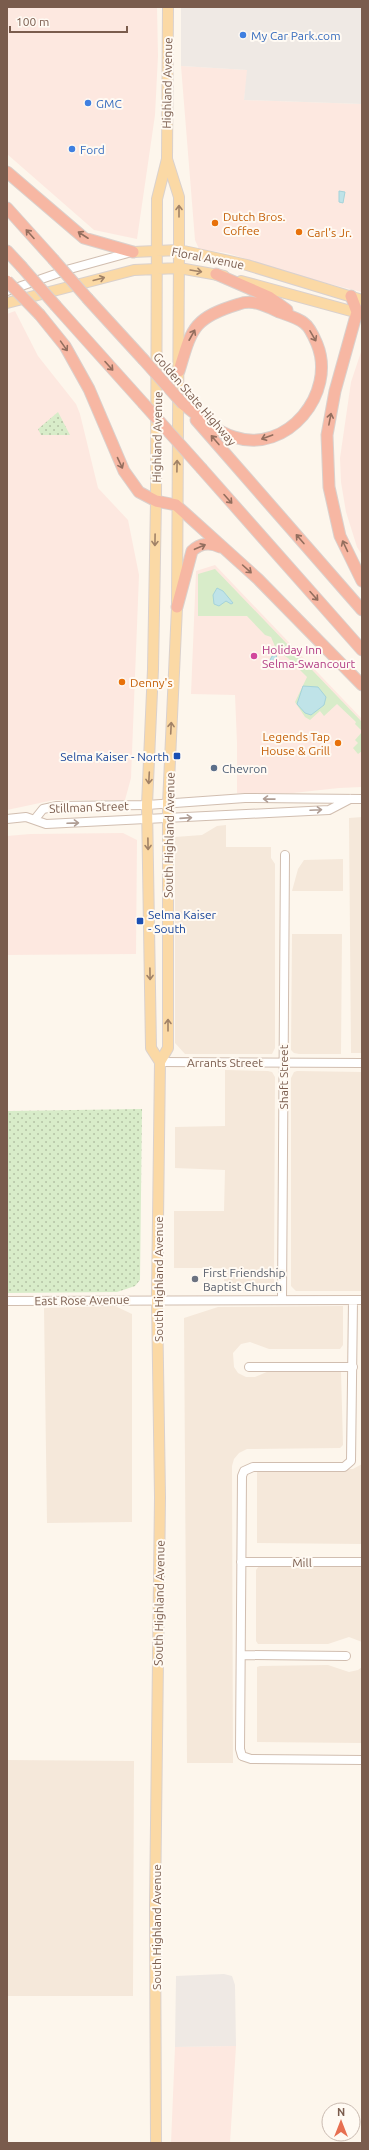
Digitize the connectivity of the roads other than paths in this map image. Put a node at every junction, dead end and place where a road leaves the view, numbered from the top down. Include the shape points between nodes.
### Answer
1 (168, 7) edge
2 (167, 159) junction
3 (7, 172) edge
4 (7, 208) edge
5 (156, 250) junction
6 (179, 250) junction
7 (7, 251) edge
8 (133, 252) junction
9 (157, 268) junction
10 (179, 268) junction
11 (216, 274) junction
12 (7, 281) edge
13 (7, 291) edge
14 (351, 296) junction
15 (362, 300) edge
16 (7, 303) edge
17 (360, 313) edge
18 (304, 323) junction
19 (362, 323) edge
20 (352, 333) junction
21 (179, 371) junction
22 (205, 425) junction
23 (156, 500) junction
24 (176, 505) junction
25 (228, 552) junction
26 (362, 581) edge
27 (177, 607) junction
28 (362, 610) edge
29 (362, 650) edge
30 (153, 669) joint
31 (362, 685) edge
32 (350, 799) junction
33 (362, 799) edge
34 (168, 804) junction
35 (147, 805) junction
36 (7, 819) edge
37 (35, 819) junction
38 (168, 819) junction
39 (147, 821) junction
40 (285, 855) dead end
41 (160, 1062) junction
42 (283, 1063) junction
43 (362, 1063) edge
44 (157, 1299) junction
45 (282, 1300) junction
46 (358, 1300) edge
47 (7, 1301) edge
48 (249, 1367) dead end
49 (353, 1367) junction
50 (241, 1562) junction
51 (362, 1562) edge
52 (241, 1655) junction
53 (346, 1656) dead end
54 (362, 1760) edge
55 (156, 2143) edge

1 - 2 main road, Highland Avenue
2 - 5 main road, Highland Avenue via 157,199
6 -> 2 main road, Highland Avenue via 179,197
8 -> 3 highway via 84,238
22 -> 4 highway, Golden State Highway, bridge via 183,404
5 - 6 main road, Floral Avenue
5 - 8 main road, Floral Avenue
5 - 9 main road, Highland Avenue
6 - 10 main road, Highland Avenue
6 - 14 main road, Floral Avenue via 247,265
7 -> 29 highway, bridge
8 - 13 street, Floral Avenue via 70,269
9 - 10 main road, Floral Avenue
16 -> 9 main road, Floral Avenue via 134,270
9 - 23 main road, Highland Avenue
10 -> 11 main road, Floral Avenue
10 - 21 main road, Highland Avenue
11 - 17 main road, Floral Avenue
11 - 18 highway via 268,297
12 -> 23 highway, bridge via 65,346 89,389 124,470 139,492
14 - 15 main road, Floral Avenue
14 - 17 highway
17 - 20 highway
21 -> 18 highway via 191,334 206,317 227,308 243,303 260,303
18 -> 22 highway via 322,355 319,390 306,413 290,428 261,440 234,437
19 - 20 highway
26 -> 20 highway via 340,536 329,487 326,435 335,391
24 -> 21 main road, Highland Avenue
28 -> 22 highway, Golden State Highway
23 - 24 highway
23 -> 30 main road, Highland Avenue
24 - 25 highway
24 - 27 main road, Highland Avenue
27 -> 25 highway via 192,551 199,546 214,544
25 -> 31 highway via 294,613
34 -> 27 main road, South Highland Avenue
30 -> 35 main road, South Highland Avenue
32 - 33 street, Stillman Street
32 -> 34 street, Stillman Street via 245,798
38 -> 32 street, Stillman Street via 329,810
34 - 35 street, Stillman Street
34 - 38 main road, South Highland Avenue
35 - 37 street, Stillman Street via 57,806 43,809
35 - 39 main road, South Highland Avenue
36 - 37 street, Stillman Street
37 -> 39 street, Stillman Street via 46,824
38 - 39 street, Stillman Street
41 -> 38 main road, South Highland Avenue via 168,1048
39 -> 41 main road, South Highland Avenue via 151,1048
40 - 42 street, Shaft Street
41 - 42 street, Arrants Street
41 - 44 main road, South Highland Avenue
42 - 43 street, Arrants Street
42 - 45 street, Shaft Street
44 - 45 street, East Rose Avenue
44 - 47 street, East Rose Avenue
44 - 55 main road, South Highland Avenue via 160,1497 155,1906
45 - 46 street, East Rose Avenue
46 - 49 street
48 - 49 street
49 - 50 street via 351,1461 344,1467 260,1466 244,1471
50 - 51 street, Mill
50 - 52 street
52 - 53 street
52 - 54 street via 242,1756 251,1759

